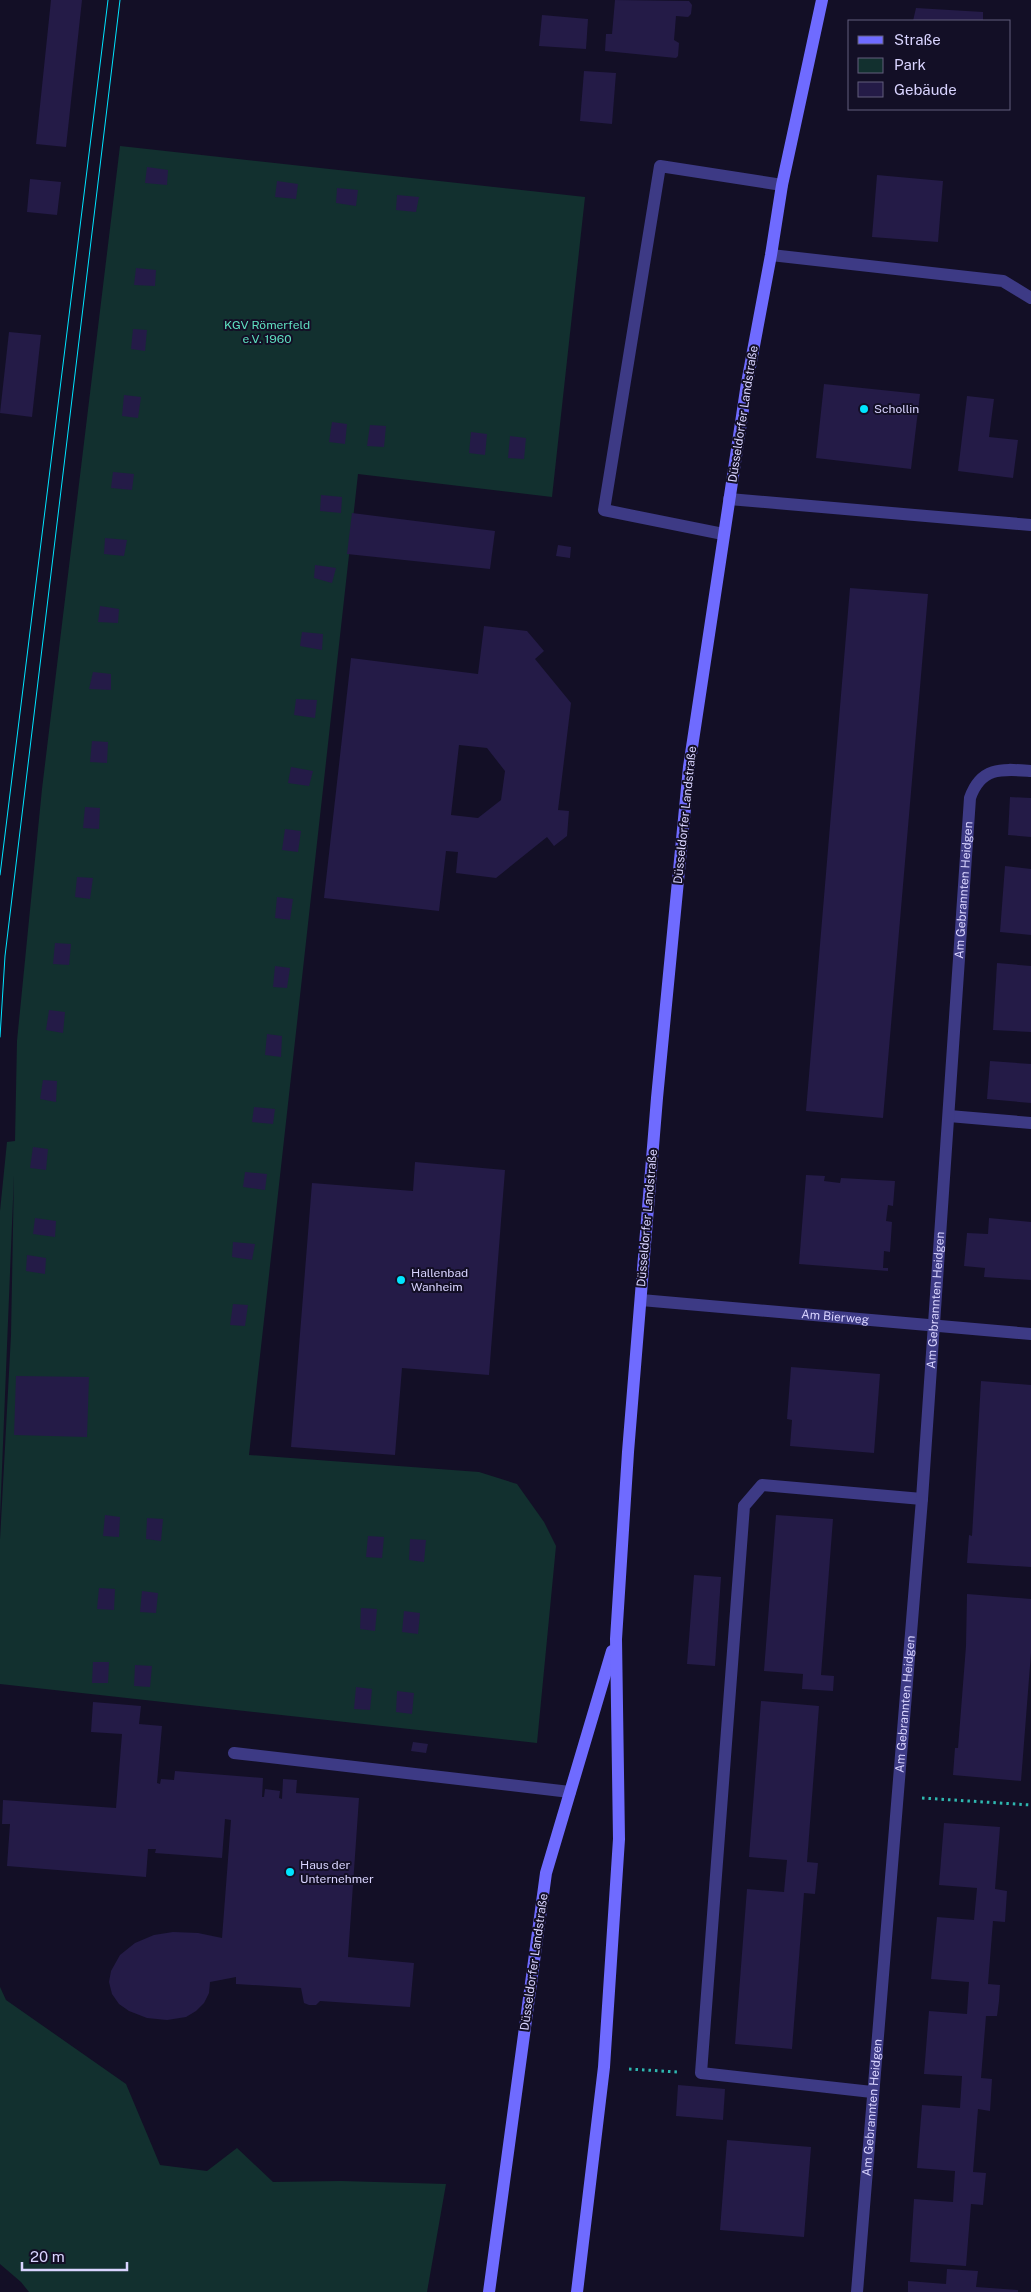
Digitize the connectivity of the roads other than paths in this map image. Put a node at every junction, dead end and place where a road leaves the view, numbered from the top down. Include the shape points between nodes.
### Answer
1 (822, 0) edge
2 (782, 185) junction
3 (771, 255) junction
4 (1031, 298) edge
5 (729, 499) junction
6 (1031, 525) edge
7 (723, 534) junction
8 (1031, 771) edge
9 (949, 1116) junction
10 (1031, 1123) edge
11 (640, 1300) junction
12 (933, 1326) junction
13 (1031, 1334) edge
14 (922, 1499) junction
15 (616, 1639) junction
16 (234, 1753) dead end
17 (570, 1792) junction
18 (872, 2092) junction
19 (489, 2292) edge
20 (577, 2292) edge
21 (857, 2292) edge

1 - 2 main road, Düsseldorfer Landstraße
2 - 3 main road, Düsseldorfer Landstraße
2 - 7 street via 660,166 604,510
3 - 4 street via 1003,281
3 - 5 main road, Düsseldorfer Landstraße
5 - 6 street
5 - 7 main road, Düsseldorfer Landstraße
7 - 11 main road, Düsseldorfer Landstraße via 689,767
8 - 9 street, Am Gebrannten Heidgen via 990,773 978,782 970,798
9 - 10 street
9 - 12 street, Am Gebrannten Heidgen
11 - 12 street, Am Bierweg
11 - 15 main road, Düsseldorfer Landstraße
12 - 13 street, Am Bierweg
12 - 14 street, Am Gebrannten Heidgen
14 - 18 street, Am Gebrannten Heidgen
14 - 18 street via 762,1485 744,1506 701,2073
15 - 17 main road, Düsseldorfer Landstraße
15 - 20 main road, Düsseldorfer Landstraße via 619,1840 604,2067
16 - 17 street
17 - 19 main road, Düsseldorfer Landstraße via 546,1873
18 - 21 street, Am Gebrannten Heidgen

